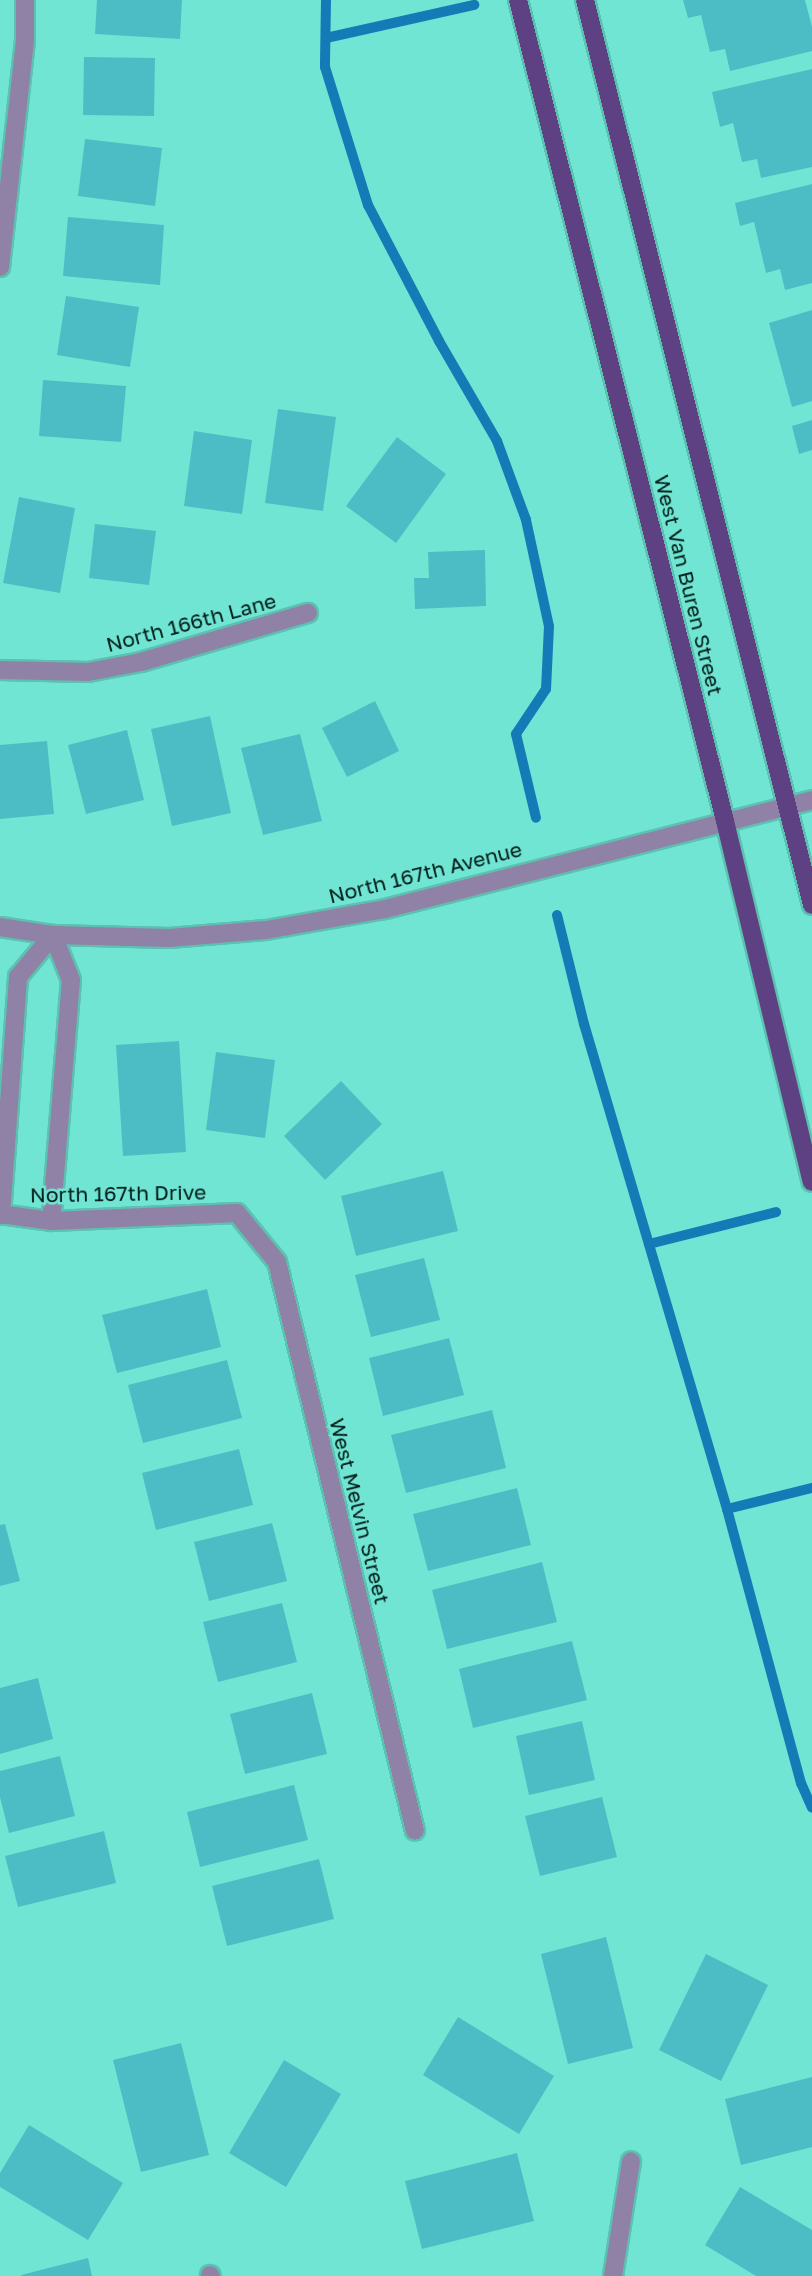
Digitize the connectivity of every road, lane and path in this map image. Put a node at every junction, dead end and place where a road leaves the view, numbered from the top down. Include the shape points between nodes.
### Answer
1 (25, 0) edge
2 (518, 0) edge
3 (585, 0) edge
4 (0, 267) edge
5 (308, 613) dead end
6 (0, 670) edge
7 (812, 800) edge
8 (786, 806) junction
9 (725, 821) junction
10 (812, 905) edge
11 (0, 927) edge
12 (53, 935) junction
13 (812, 1182) edge
14 (237, 1213) joint
15 (1, 1215) edge
16 (51, 1221) junction
17 (415, 1831) dead end
18 (631, 2161) dead end
19 (613, 2276) edge

1 - 4 street via 25,39
2 - 9 main road, West Van Buren Street
3 - 8 main road, West Van Buren Street
5 - 6 street, North 166th Lane via 141,662 88,672
7 - 8 street, North 167th Avenue
8 - 9 street, North 167th Avenue
8 - 10 main road, West Van Buren Street
9 - 12 street, North 167th Avenue via 385,909 266,930 169,938
9 - 13 main road, West Van Buren Street
11 - 12 street, North 167th Avenue
12 - 15 street via 18,976
12 - 16 street via 71,980
14 - 16 street, North 167th Drive
14 - 17 street, West Melvin Street via 277,1262
15 - 16 street, North 167th Drive
18 - 19 street

